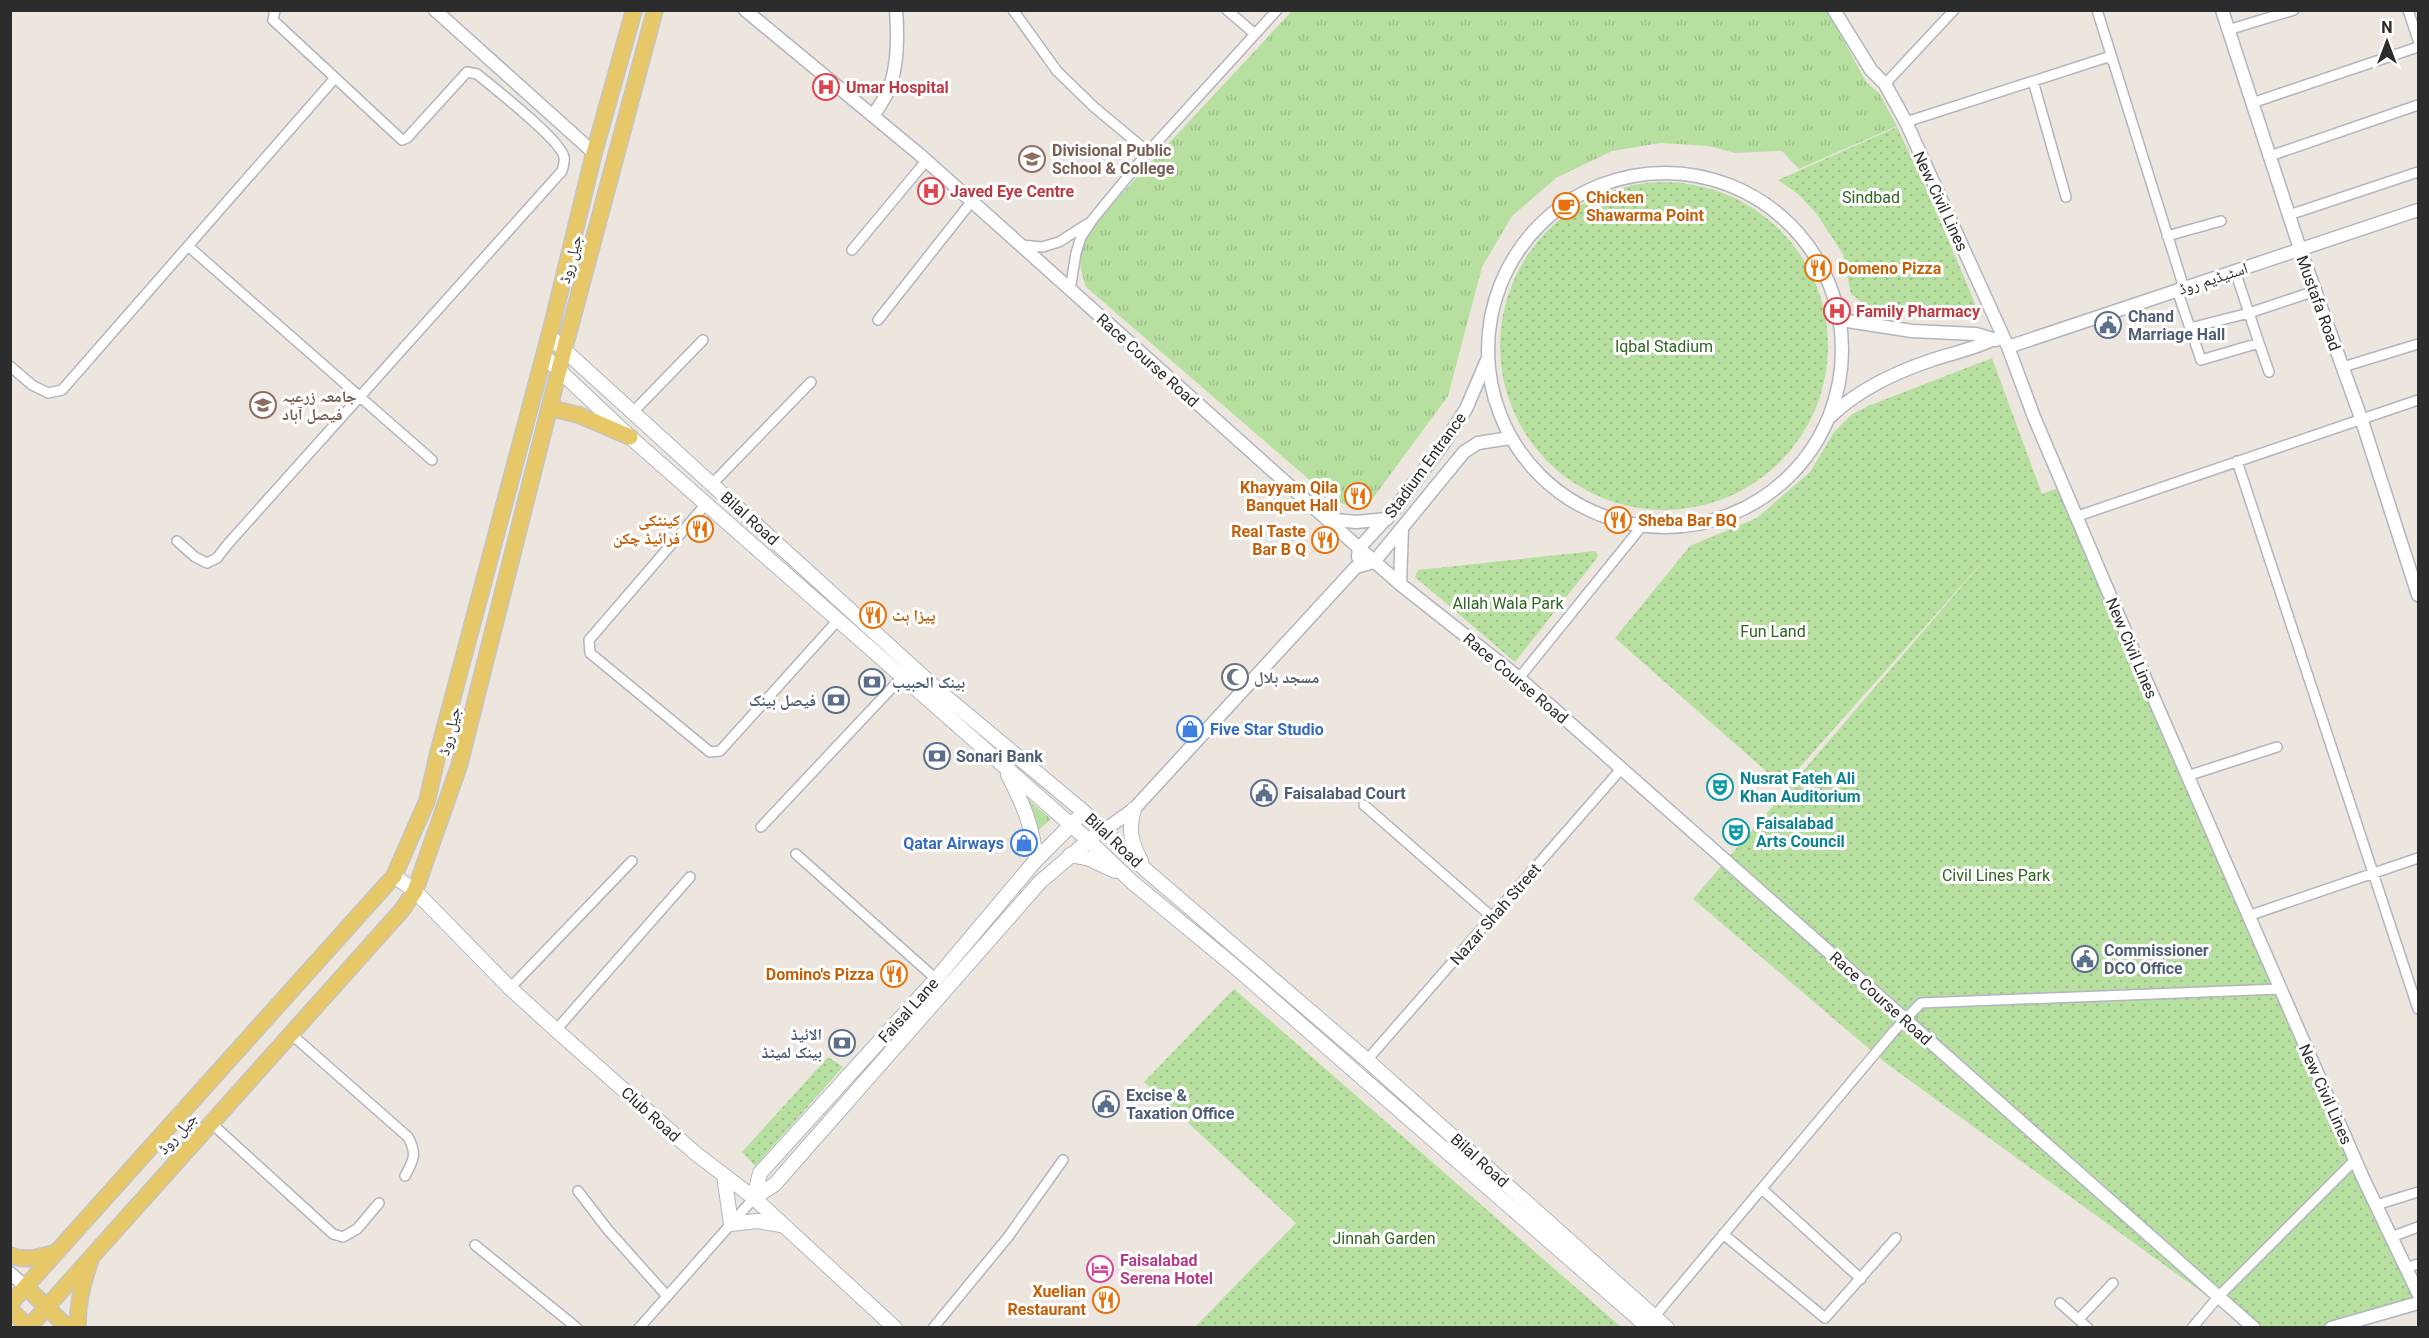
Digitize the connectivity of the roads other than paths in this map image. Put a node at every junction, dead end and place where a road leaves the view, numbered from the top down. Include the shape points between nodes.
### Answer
1 (275, 10) edge
2 (435, 10) edge
3 (634, 10) edge
4 (655, 10) edge
5 (745, 10) edge
6 (896, 10) edge
7 (1013, 10) edge
8 (1227, 10) edge
9 (1277, 10) edge
10 (1834, 10) edge
11 (1954, 10) edge
12 (2097, 10) edge
13 (2222, 10) edge
14 (2294, 10) edge
15 (2408, 10) edge
16 (2229, 30) junction
17 (1255, 34) junction
18 (2418, 40) edge
19 (2418, 47) edge
20 (2111, 58) junction
21 (335, 78) junction
22 (2032, 81) junction
23 (1885, 84) junction
24 (2252, 103) junction
25 (2418, 105) edge
26 (873, 116) junction
27 (1906, 122) junction
28 (1148, 152) junction
29 (594, 153) junction
30 (2270, 156) junction
31 (926, 161) junction
32 (2418, 172) edge
33 (2066, 196) dead end
34 (972, 201) junction
35 (2418, 210) edge
36 (2289, 215) junction
37 (1093, 219) junction
38 (2221, 220) dead end
39 (2168, 236) junction
40 (1021, 245) junction
41 (188, 246) junction
42 (2300, 249) junction
43 (852, 250) dead end
44 (2235, 271) junction
45 (2180, 289) junction
46 (1070, 290) junction
47 (2315, 291) junction
48 (2249, 313) junction
49 (878, 320) dead end
50 (1841, 320) junction
51 (2190, 328) junction
52 (549, 336) junction
53 (1994, 339) junction
54 (703, 340) dead end
55 (2259, 343) junction
56 (2418, 344) edge
57 (2008, 346) junction
58 (564, 350) junction
59 (544, 356) junction
60 (1487, 358) junction
61 (10, 366) edge
62 (2343, 367) junction
63 (559, 372) junction
64 (2269, 372) dead end
65 (811, 382) dead end
66 (361, 398) junction
67 (2418, 400) edge
68 (550, 408) junction
69 (633, 412) junction
70 (1830, 417) junction
71 (2361, 418) junction
72 (630, 437) junction
73 (1510, 438) junction
74 (432, 460) dead end
75 (2237, 461) junction
76 (712, 484) junction
77 (706, 504) junction
78 (2075, 516) junction
79 (1326, 519) junction
80 (1387, 519) junction
81 (1642, 526) junction
82 (1402, 530) junction
83 (177, 541) dead end
84 (1359, 548) junction
85 (1374, 562) junction
86 (1356, 567) junction
87 (1400, 584) junction
88 (2418, 595) edge
89 (838, 620) junction
90 (903, 676) junction
91 (1519, 678) junction
92 (2277, 747) dead end
93 (1004, 768) junction
94 (1622, 768) junction
95 (2187, 776) junction
96 (1364, 806) dead end
97 (1134, 809) junction
98 (1084, 812) junction
99 (1070, 825) junction
100 (761, 826) dead end
101 (1103, 831) junction
102 (1088, 840) junction
103 (796, 854) dead end
104 (1070, 855) junction
105 (2418, 858) edge
106 (1036, 860) junction
107 (632, 861) dead end
108 (1147, 871) junction
109 (2374, 874) junction
110 (394, 876) junction
111 (690, 877) dead end
112 (1132, 882) junction
113 (415, 891) junction
114 (2248, 916) junction
115 (1492, 917) junction
116 (936, 979) junction
117 (510, 988) junction
118 (2280, 989) junction
119 (2418, 1009) edge
120 (1906, 1019) junction
121 (556, 1030) junction
122 (291, 1034) junction
123 (1367, 1059) junction
124 (210, 1123) junction
125 (1064, 1160) dead end
126 (2355, 1160) junction
127 (724, 1175) junction
128 (405, 1176) dead end
129 (1762, 1189) junction
130 (578, 1191) dead end
131 (2418, 1192) edge
132 (754, 1198) junction
133 (379, 1203) dead end
134 (2376, 1205) junction
135 (731, 1224) junction
136 (783, 1226) junction
137 (2418, 1227) edge
138 (1724, 1234) junction
139 (2391, 1237) junction
140 (1896, 1238) dead end
141 (475, 1245) dead end
142 (95, 1251) junction
143 (56, 1252) junction
144 (10, 1255) edge
145 (2412, 1266) edge
146 (10, 1273) edge
147 (1861, 1279) junction
148 (2114, 1283) dead end
149 (26, 1287) junction
150 (2418, 1293) edge
151 (667, 1296) junction
152 (2219, 1296) junction
153 (2060, 1303) dead end
154 (2418, 1303) edge
155 (10, 1304) edge
156 (45, 1306) junction
157 (10, 1309) edge
158 (2079, 1319) junction
159 (1652, 1322) edge
160 (29, 1327) edge
161 (68, 1328) edge
162 (78, 1328) edge
163 (578, 1328) edge
164 (639, 1328) edge
165 (895, 1328) edge
166 (933, 1328) edge
167 (1667, 1328) edge
168 (2088, 1328) edge
169 (2192, 1328) edge
170 (2254, 1328) edge
171 (2331, 1328) edge

1 - 21 street via 273,20
2 - 29 street
3 - 29 main road, جیل روڈ
4 - 58 main road, جیل روڈ
5 - 26 street, Race Course Road
6 - 26 street via 893,76
7 - 28 street via 1057,71
8 - 17 street
9 - 17 street
10 - 23 street, New Civil Lines via 1871,70
11 - 23 street
12 - 20 street
13 - 16 street, Mustafa Road
14 - 16 street
15 - 18 street
16 - 24 street, Mustafa Road
17 - 28 street
19 - 24 street
20 - 22 street
20 - 39 street
21 - 41 street
21 - 66 street via 402,140 462,76 468,72 477,74 543,130 564,157 562,171
22 - 27 street
22 - 33 street
23 - 27 street, New Civil Lines
24 - 30 street, Mustafa Road
25 - 30 street
26 - 31 street, Race Course Road
27 - 57 street, New Civil Lines
28 - 37 street
29 - 52 main road, جیل روڈ
30 - 36 street, Mustafa Road
31 - 34 street, Race Course Road
31 - 43 street
32 - 36 street
34 - 40 street, Race Course Road
34 - 49 street
35 - 42 street, اسٹیڈیم روڈ
36 - 42 street, Mustafa Road
37 - 40 street via 1059,242 1042,248
37 - 46 street via 1081,237
38 - 39 street
39 - 45 street
40 - 46 street, Race Course Road
41 - 61 street via 62,390 48,393
41 - 66 street
42 - 44 street, اسٹیڈیم روڈ
42 - 47 street, Mustafa Road
44 - 45 street, اسٹیڈیم روڈ
44 - 48 street
45 - 51 street
45 - 57 street, اسٹیڈیم روڈ
46 - 79 street, Race Course Road
47 - 48 street
47 - 62 street, Mustafa Road
48 - 51 street
48 - 55 street
50 - 53 street
50 - 60 street via 1819,262 1792,226 1772,209 1750,194 1708,179 1673,173 1646,174 1620,179 1578,196 1530,235 1514,256 1496,297
50 - 70 street via 1840,386
51 - 55 street via 2201,360
52 - 58 main road, Bilal Road
52 - 59 main road, جیل روڈ
53 - 57 street
53 - 70 street via 1876,384 1849,399
54 - 69 street
55 - 64 street
56 - 62 street
57 - 78 street, New Civil Lines
58 - 63 main road, جیل روڈ
58 - 69 main road, Bilal Road
59 - 63 main road, Bilal Road
59 - 110 main road, جیل روڈ via 427,801
60 - 73 street via 1491,388
60 - 80 street, Stadium Entrance via 1467,409
62 - 71 street, Mustafa Road
63 - 68 main road, جیل روڈ
63 - 72 main road, Bilal Road
65 - 76 street
66 - 74 street
66 - 83 street via 218,558 207,563
67 - 71 street
68 - 72 main road via 579,415
68 - 113 main road, جیل روڈ via 459,766
69 - 76 main road, Bilal Road
70 - 81 street via 1809,454 1763,498 1705,523
71 - 75 street
71 - 88 street, Mustafa Road
72 - 77 main road, Bilal Road
73 - 81 street via 1538,474 1567,498 1600,515
73 - 82 street via 1471,446
75 - 78 street
75 - 109 street
76 - 98 main road, Bilal Road via 939,691
77 - 89 main road, Bilal Road
77 - 89 street via 589,640 590,653 710,752 716,752
78 - 95 street, New Civil Lines
79 - 80 street
79 - 84 street, Race Course Road
80 - 84 street, Stadium Entrance
81 - 91 street
82 - 85 street
82 - 87 street
84 - 85 street, Race Course Road
84 - 86 street
85 - 86 street
85 - 87 street, Race Course Road
86 - 97 street
87 - 91 street, Race Course Road
89 - 90 main road, Bilal Road
90 - 93 main road, Bilal Road
90 - 100 street
91 - 94 street, Race Course Road
92 - 95 street
93 - 99 main road, Bilal Road
93 - 106 main road via 1029,819
94 - 115 street, Nazar Shah Street
94 - 120 street, Race Course Road
95 - 114 street, New Civil Lines
96 - 115 street
97 - 101 street
97 - 108 main road via 1130,834
98 - 99 main road, Faisal Lane
98 - 101 main road, Bilal Road
99 - 102 main road, Bilal Road
99 - 106 main road, Faisal Lane
101 - 102 main road, Faisal Lane
101 - 108 main road, Bilal Road
102 - 104 main road, Faisal Lane
102 - 112 main road, Bilal Road
103 - 116 street
104 - 112 main road via 1087,858
104 - 132 main road, Faisal Lane via 1040,882 776,1184
105 - 109 street
106 - 116 main road, Faisal Lane
107 - 117 street
108 - 123 main road, Bilal Road
109 - 114 street
109 - 119 street
110 - 113 main road, Club Road
110 - 143 main road, جیل روڈ
111 - 121 street
112 - 159 main road, Bilal Road
113 - 117 main road, Club Road
113 - 122 main road, جیل روڈ
114 - 118 street, New Civil Lines
115 - 123 street, Nazar Shah Street
116 - 132 main road, Faisal Lane via 760,1173
117 - 121 main road, Club Road
118 - 120 street via 1921,1003
118 - 126 street, New Civil Lines
120 - 129 street
120 - 152 street, Race Course Road
121 - 127 main road, Club Road
122 - 124 main road, جیل روڈ
122 - 128 street via 408,1137 415,1149 415,1159
123 - 159 main road, Bilal Road
124 - 133 street via 333,1234 343,1237 357,1229
124 - 142 main road, جیل روڈ
125 - 166 street via 1008,1237
126 - 134 street, New Civil Lines
126 - 152 street
127 - 132 main road, Club Road
127 - 135 main road
129 - 138 street
129 - 147 street
130 - 151 street
131 - 134 street
132 - 135 street, Faisal Lane
132 - 136 main road, Club Road
134 - 139 street, New Civil Lines
135 - 136 main road via 757,1221
135 - 151 street, Faisal Lane
136 - 165 main road, Club Road
137 - 139 street
138 - 147 street via 1825,1318
138 - 159 street
139 - 145 street, New Civil Lines
140 - 147 street
141 - 163 street
142 - 156 main road, جیل روڈ
142 - 162 main road via 83,1279
143 - 144 main road via 41,1258
143 - 149 main road, جیل روڈ
145 - 150 street, New Civil Lines
146 - 149 street
148 - 158 street
149 - 155 main road, جیل روڈ
149 - 156 main road
151 - 164 street, Faisal Lane
152 - 169 street
152 - 170 street, Race Course Road
153 - 158 street
154 - 171 street
156 - 160 main road, جیل روڈ
156 - 161 main road
157 - 160 main road
158 - 168 street
159 - 167 main road, Bilal Road

